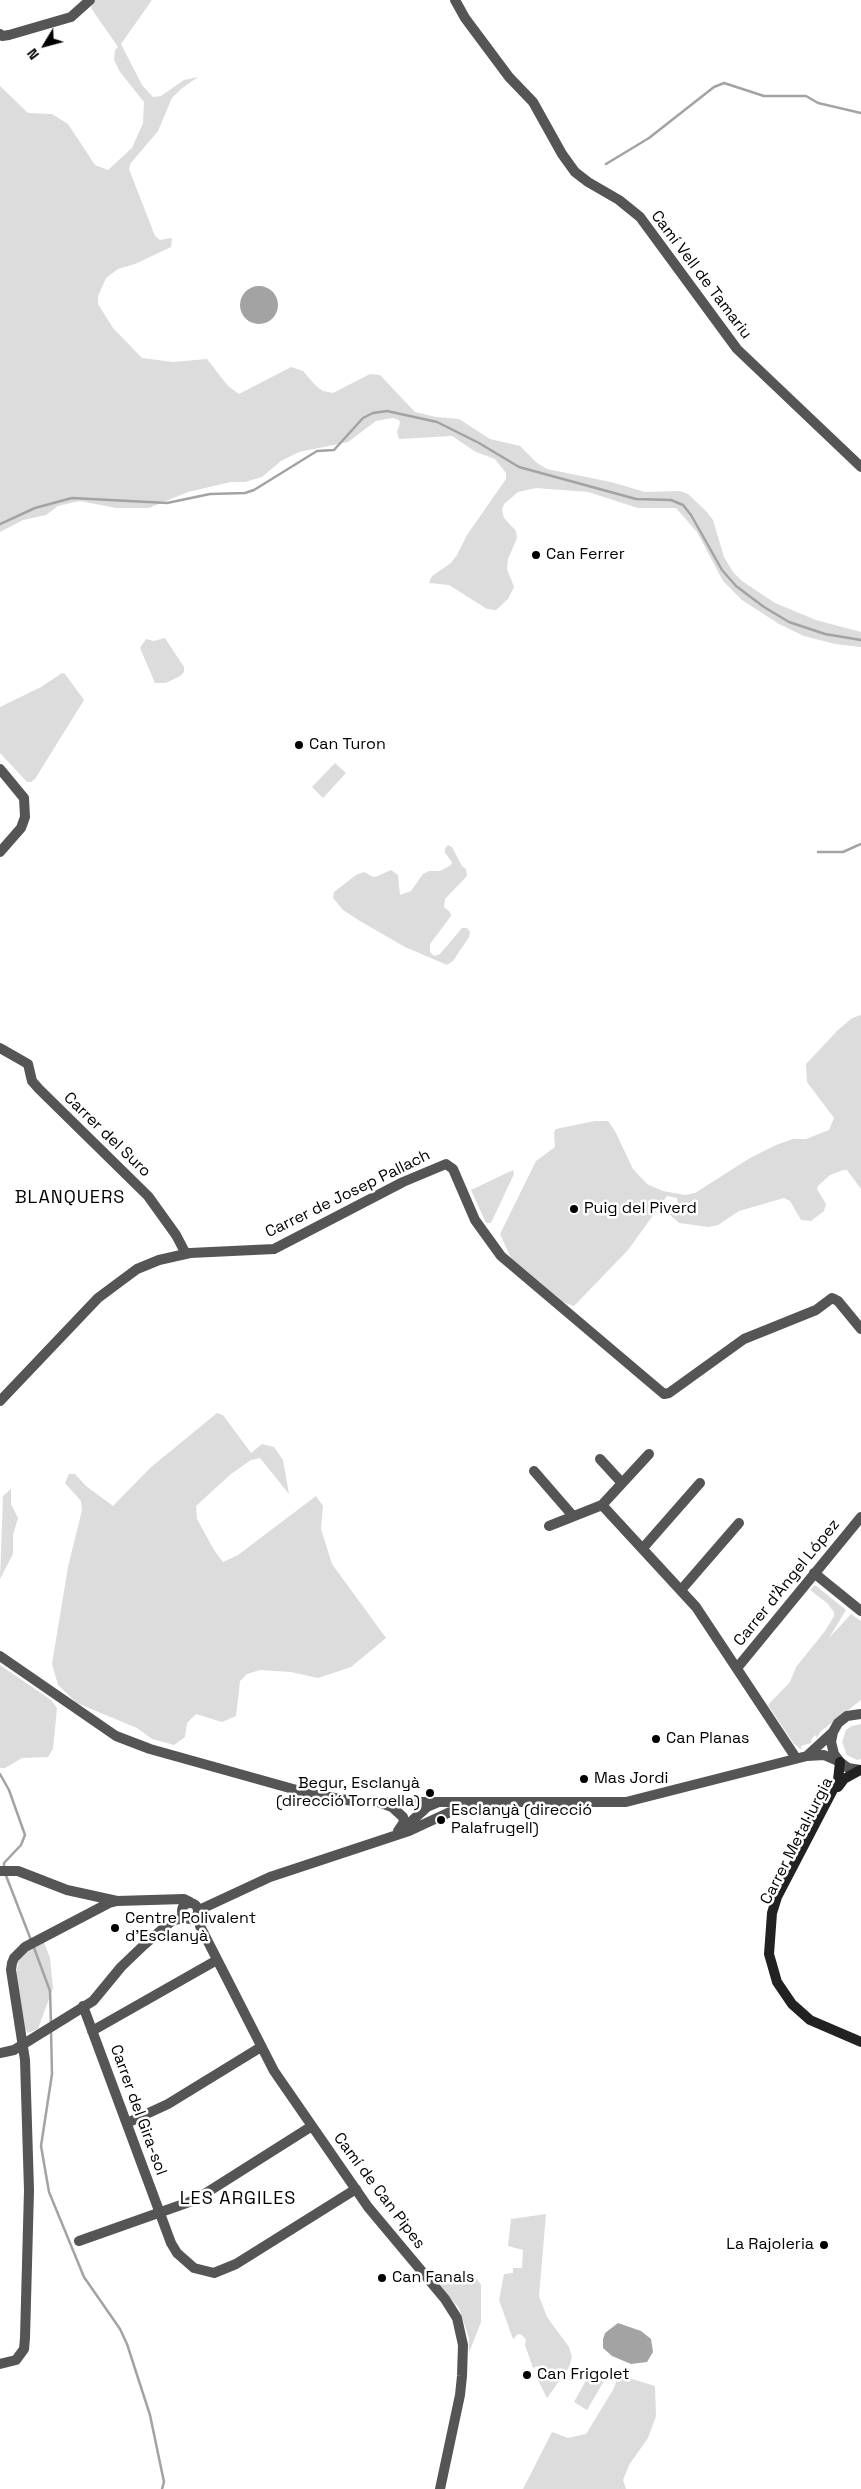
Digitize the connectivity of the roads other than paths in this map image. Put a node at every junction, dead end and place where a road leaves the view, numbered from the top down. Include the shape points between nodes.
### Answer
1 (90, 0) edge
2 (454, 0) edge
3 (0, 34) edge
4 (861, 467) edge
5 (0, 770) edge
6 (0, 852) edge
7 (0, 1048) edge
8 (186, 1254) junction
9 (861, 1328) edge
10 (0, 1401) edge
11 (649, 1454) dead end
12 (600, 1459) dead end
13 (534, 1472) dead end
14 (622, 1483) junction
15 (700, 1483) dead end
16 (602, 1505) junction
17 (573, 1516) junction
18 (861, 1518) edge
19 (739, 1523) dead end
20 (549, 1526) dead end
21 (643, 1548) junction
22 (814, 1573) junction
23 (681, 1590) junction
24 (861, 1611) edge
25 (0, 1656) edge
26 (737, 1668) junction
27 (859, 1713) edge
28 (833, 1732) junction
29 (807, 1756) junction
30 (796, 1758) junction
31 (840, 1762) junction
32 (860, 1770) edge
33 (378, 1801) junction
34 (413, 1801) junction
35 (445, 1801) junction
36 (496, 1801) junction
37 (427, 1808) junction
38 (428, 1821) junction
39 (394, 1835) junction
40 (5, 1871) edge
41 (88, 1895) junction
42 (117, 1901) junction
43 (196, 1907) junction
44 (95, 1910) junction
45 (187, 1918) junction
46 (200, 1926) junction
47 (217, 1960) junction
48 (83, 2006) junction
49 (92, 2031) junction
50 (861, 2038) edge
51 (861, 2042) edge
52 (22, 2043) junction
53 (260, 2047) junction
54 (0, 2053) edge
55 (127, 2123) junction
56 (312, 2126) junction
57 (356, 2189) junction
58 (160, 2213) junction
59 (79, 2241) dead end
60 (0, 2364) edge
61 (440, 2489) edge

1 - 3 street via 71,17 9,35
2 - 4 street, Camí Vell de Tamariu via 509,77 533,102 575,172 640,217 737,349
5 - 6 street via 24,798 25,817
7 - 8 street, Carrer del Suro via 28,1064 32,1081 39,1089 148,1196
8 - 9 street, Carrer de Josep Pallach via 210,1250 274,1249 446,1164 453,1169 476,1220 501,1256 664,1394 744,1340 816,1310 832,1298
8 - 10 street, Carrer de Josep Pallach via 137,1269 98,1298
11 - 14 street
12 - 14 street
13 - 17 street
14 - 16 street
15 - 21 street
16 - 17 street
16 - 21 street
17 - 20 street
18 - 22 street, Carrer d'Àngel López
19 - 23 street
21 - 23 street
22 - 24 street
22 - 26 street, Carrer d'Àngel López
23 - 26 street
25 - 33 street via 116,1736 142,1746 311,1794 359,1802
26 - 30 street
27 - 28 street via 842,1720
28 - 29 street
28 - 31 street via 831,1742
29 - 30 street
29 - 31 street via 824,1756
30 - 36 street via 626,1802
31 - 32 street via 848,1768
31 - 51 main road, Carrer Metal·lurgia via 838,1780 777,1897 772,1913 769,1954 778,1982 792,2004 810,2020
32 - 50 main road, Carrer Metal·lurgia via 844,1780 836,1790 779,1902 772,1933 776,1967 796,2001 812,2017
33 - 34 street
33 - 39 street via 403,1817 404,1822
34 - 35 street
34 - 37 street
35 - 36 street
35 - 37 street
36 - 38 street
37 - 38 street
37 - 39 street
38 - 39 street
39 - 43 street
40 - 41 street via 29,1874 55,1886
41 - 42 street
41 - 44 street via 100,1905
42 - 43 street via 184,1899
42 - 44 street
43 - 45 street via 196,1917
43 - 45 street via 182,1908 182,1914
43 - 46 street, Camí de Can Pipes
44 - 52 street via 37,1940 14,1958 11,1970
45 - 46 street
45 - 48 street via 169,1923
46 - 47 street, Camí de Can Pipes
47 - 49 street
47 - 53 street, Camí de Can Pipes
48 - 49 street, Carrer del Gira-sol
48 - 52 street
49 - 55 street, Carrer del Gira-sol
52 - 54 street via 14,2050
52 - 60 street via 29,2190 24,2349 16,2360
53 - 55 street via 168,2104
53 - 56 street, Camí de Can Pipes
55 - 58 street, Carrer del Gira-sol
56 - 57 street, Camí de Can Pipes
56 - 58 street via 195,2200
57 - 58 street, Carrer del Gira-sol via 236,2264 214,2273 194,2268 177,2253
57 - 61 street, Camí de Can Pipes via 451,2308 461,2332 460,2395
58 - 59 street

